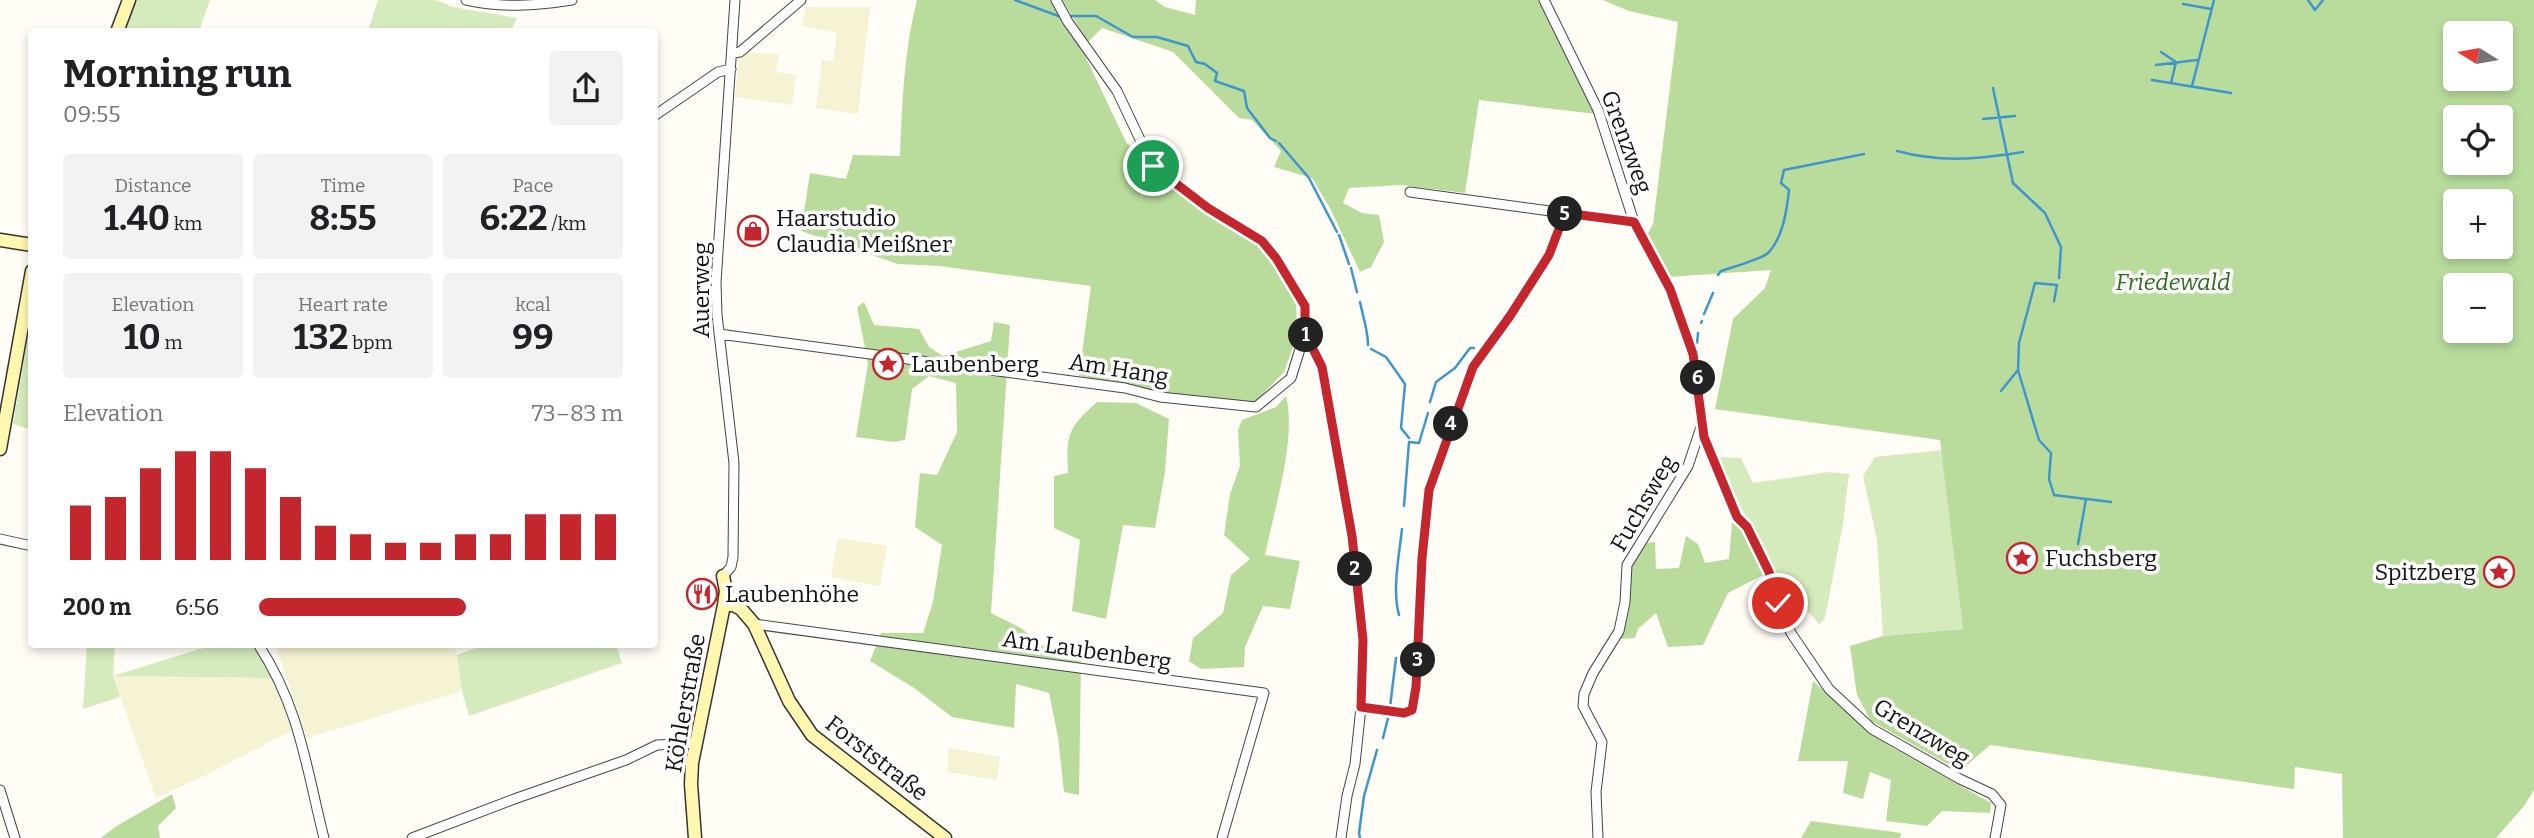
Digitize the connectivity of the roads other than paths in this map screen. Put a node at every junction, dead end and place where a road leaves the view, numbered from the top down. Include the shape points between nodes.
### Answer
1 (129, 0) edge
2 (466, 0) edge
3 (572, 0) edge
4 (735, 0) edge
5 (801, 0) edge
6 (1056, 0) edge
7 (1544, 0) edge
8 (118, 28) edge
9 (733, 53) junction
10 (731, 69) junction
11 (658, 113) edge
12 (1410, 192) dead end
13 (1565, 213) junction
14 (1634, 222) junction
15 (0, 240) edge
16 (28, 244) edge
17 (28, 292) edge
18 (1305, 333) junction
19 (719, 334) junction
20 (1702, 424) junction
21 (2, 427) edge
22 (0, 449) edge
23 (0, 539) edge
24 (28, 545) edge
25 (723, 576) joint
26 (724, 605) junction
27 (754, 624) junction
28 (261, 648) edge
29 (1361, 707) junction
30 (695, 743) junction
31 (0, 790) edge
32 (4, 815) edge
33 (15, 838) edge
34 (324, 838) edge
35 (412, 838) edge
36 (695, 838) edge
37 (945, 838) edge
38 (1222, 838) edge
39 (1341, 838) edge
40 (1598, 838) edge
41 (1995, 838) edge

1 - 8 street
2 - 3 street via 499,6
4 - 9 street, Auerweg
5 - 9 street via 740,52
6 - 18 street via 1117,91 1153,166 1262,241 1305,306
7 - 14 street, Grenzweg via 1598,110
9 - 10 street, Auerweg
10 - 11 street via 718,72
10 - 19 street, Auerweg via 716,282
12 - 13 street
13 - 14 street
13 - 29 street via 1549,255 1473,367 1429,490 1412,710
14 - 20 street, Grenzweg via 1670,289 1693,354
15 - 16 street
17 - 21 street
18 - 19 street, Am Hang via 1291,378 1256,407
18 - 29 street via 1322,367 1352,536 1363,640
19 - 25 street, Auerweg via 734,463 733,557
20 - 40 street, Fuchsweg via 1688,466 1627,565 1619,631 1584,694 1583,706 1602,741 1596,792
20 - 41 street, Grenzweg via 1737,517 1747,527 1769,572 1791,633 1829,689 1872,729 1992,794 2001,806
21 - 22 street
23 - 24 street
25 - 26 street, Köhlerstraße
26 - 27 street via 741,609
26 - 30 street, Köhlerstraße
27 - 37 street, Forststraße via 789,701 812,735
27 - 38 street, Am Laubenberg via 1264,693
28 - 34 street via 296,719
29 - 39 street
30 - 35 street via 657,746
30 - 36 street, Köhlerstraße via 691,784
31 - 32 street
32 - 33 street

